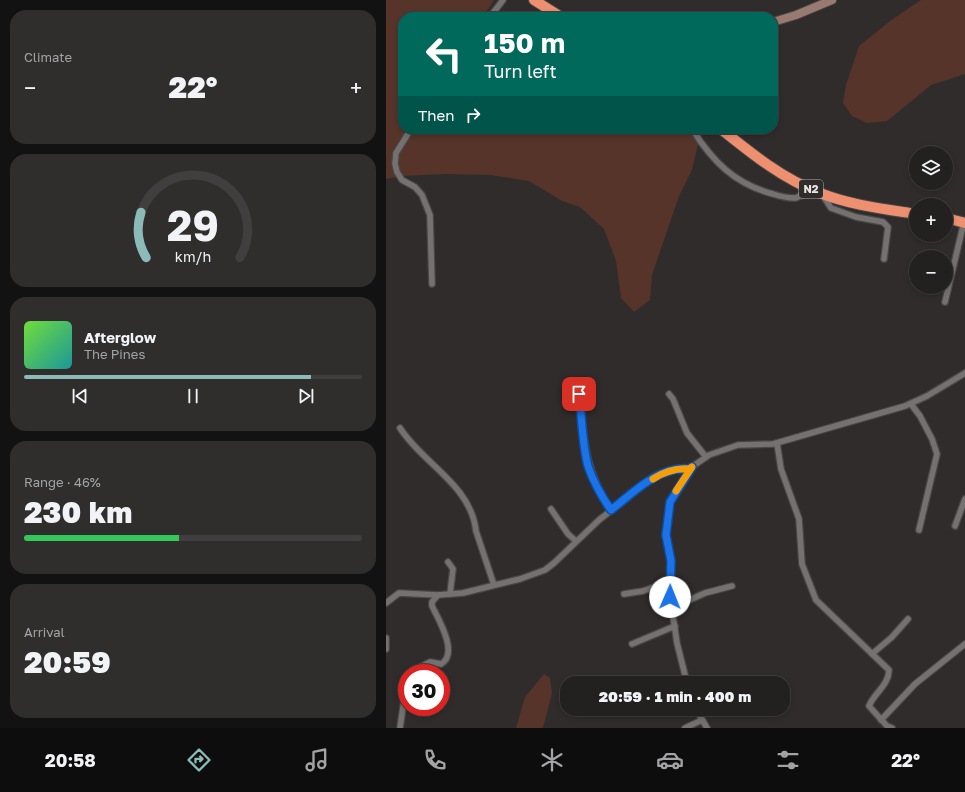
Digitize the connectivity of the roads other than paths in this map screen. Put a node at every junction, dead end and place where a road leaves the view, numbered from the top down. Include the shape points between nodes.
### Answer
1 (503, 0) edge
2 (534, 0) edge
3 (832, 0) edge
4 (494, 12) edge
5 (553, 12) edge
6 (778, 20) edge
7 (408, 134) edge
8 (695, 134) edge
9 (727, 134) edge
10 (811, 190) junction
11 (822, 194) junction
12 (909, 213) edge
13 (953, 220) edge
14 (965, 223) edge
15 (884, 259) dead end
16 (432, 284) dead end
17 (945, 302) dead end
18 (965, 373) edge
19 (579, 394) dead end
20 (669, 394) dead end
21 (910, 404) junction
22 (400, 428) dead end
23 (777, 443) junction
24 (706, 457) junction
25 (692, 467) junction
26 (965, 499) edge
27 (551, 509) dead end
28 (611, 510) junction
29 (955, 526) dead end
30 (920, 530) dead end
31 (576, 541) junction
32 (448, 562) dead end
33 (670, 582) junction
34 (494, 585) junction
35 (732, 586) dead end
36 (450, 594) junction
37 (624, 594) dead end
38 (438, 595) junction
39 (671, 601) junction
40 (386, 603) edge
41 (908, 619) dead end
42 (674, 626) junction
43 (386, 638) edge
44 (632, 644) dead end
45 (965, 644) edge
46 (386, 649) edge
47 (872, 654) junction
48 (426, 664) edge
49 (441, 664) edge
50 (441, 664) edge
51 (685, 676) edge
52 (402, 716) edge
53 (700, 716) edge
54 (702, 720) junction
55 (880, 720) junction
56 (888, 727) edge
57 (400, 728) edge
58 (686, 728) edge
59 (707, 728) edge

1 - 4 street
2 - 5 highway
3 - 6 main road
7 - 16 street via 396,153 395,164 402,180 411,184 422,195 430,215
8 - 10 street via 719,165 739,180 761,191 795,198
9 - 10 highway, N2 via 765,164
10 - 11 highway, N2
11 - 12 highway, N2
11 - 15 street via 831,208 886,224 888,228
13 - 14 highway
14 - 17 street
18 - 21 street
19 - 28 street via 589,466 603,499
20 - 24 street via 687,434
21 - 23 street
21 - 30 street via 920,416 937,454
22 - 34 street via 413,446 460,492 475,523
23 - 24 street via 738,445
23 - 47 street via 781,469 799,519 802,564 816,600
24 - 25 street
25 - 28 street via 662,473
25 - 33 street via 670,502 666,535 671,561
26 - 29 street
27 - 31 street
28 - 31 street
31 - 34 street via 545,570
32 - 36 street via 453,570
33 - 37 street
33 - 39 street
34 - 36 street
35 - 39 street via 705,593 685,602
36 - 38 street
38 - 40 street via 400,593
38 - 49 street via 432,606 448,645 449,656 446,662
39 - 42 street
41 - 47 street
42 - 44 street
42 - 51 street
43 - 46 street
45 - 55 street via 915,684
47 - 55 street via 889,670 885,684 869,706
48 - 50 street
52 - 57 street
53 - 54 street
54 - 58 street
54 - 59 street
55 - 56 street

